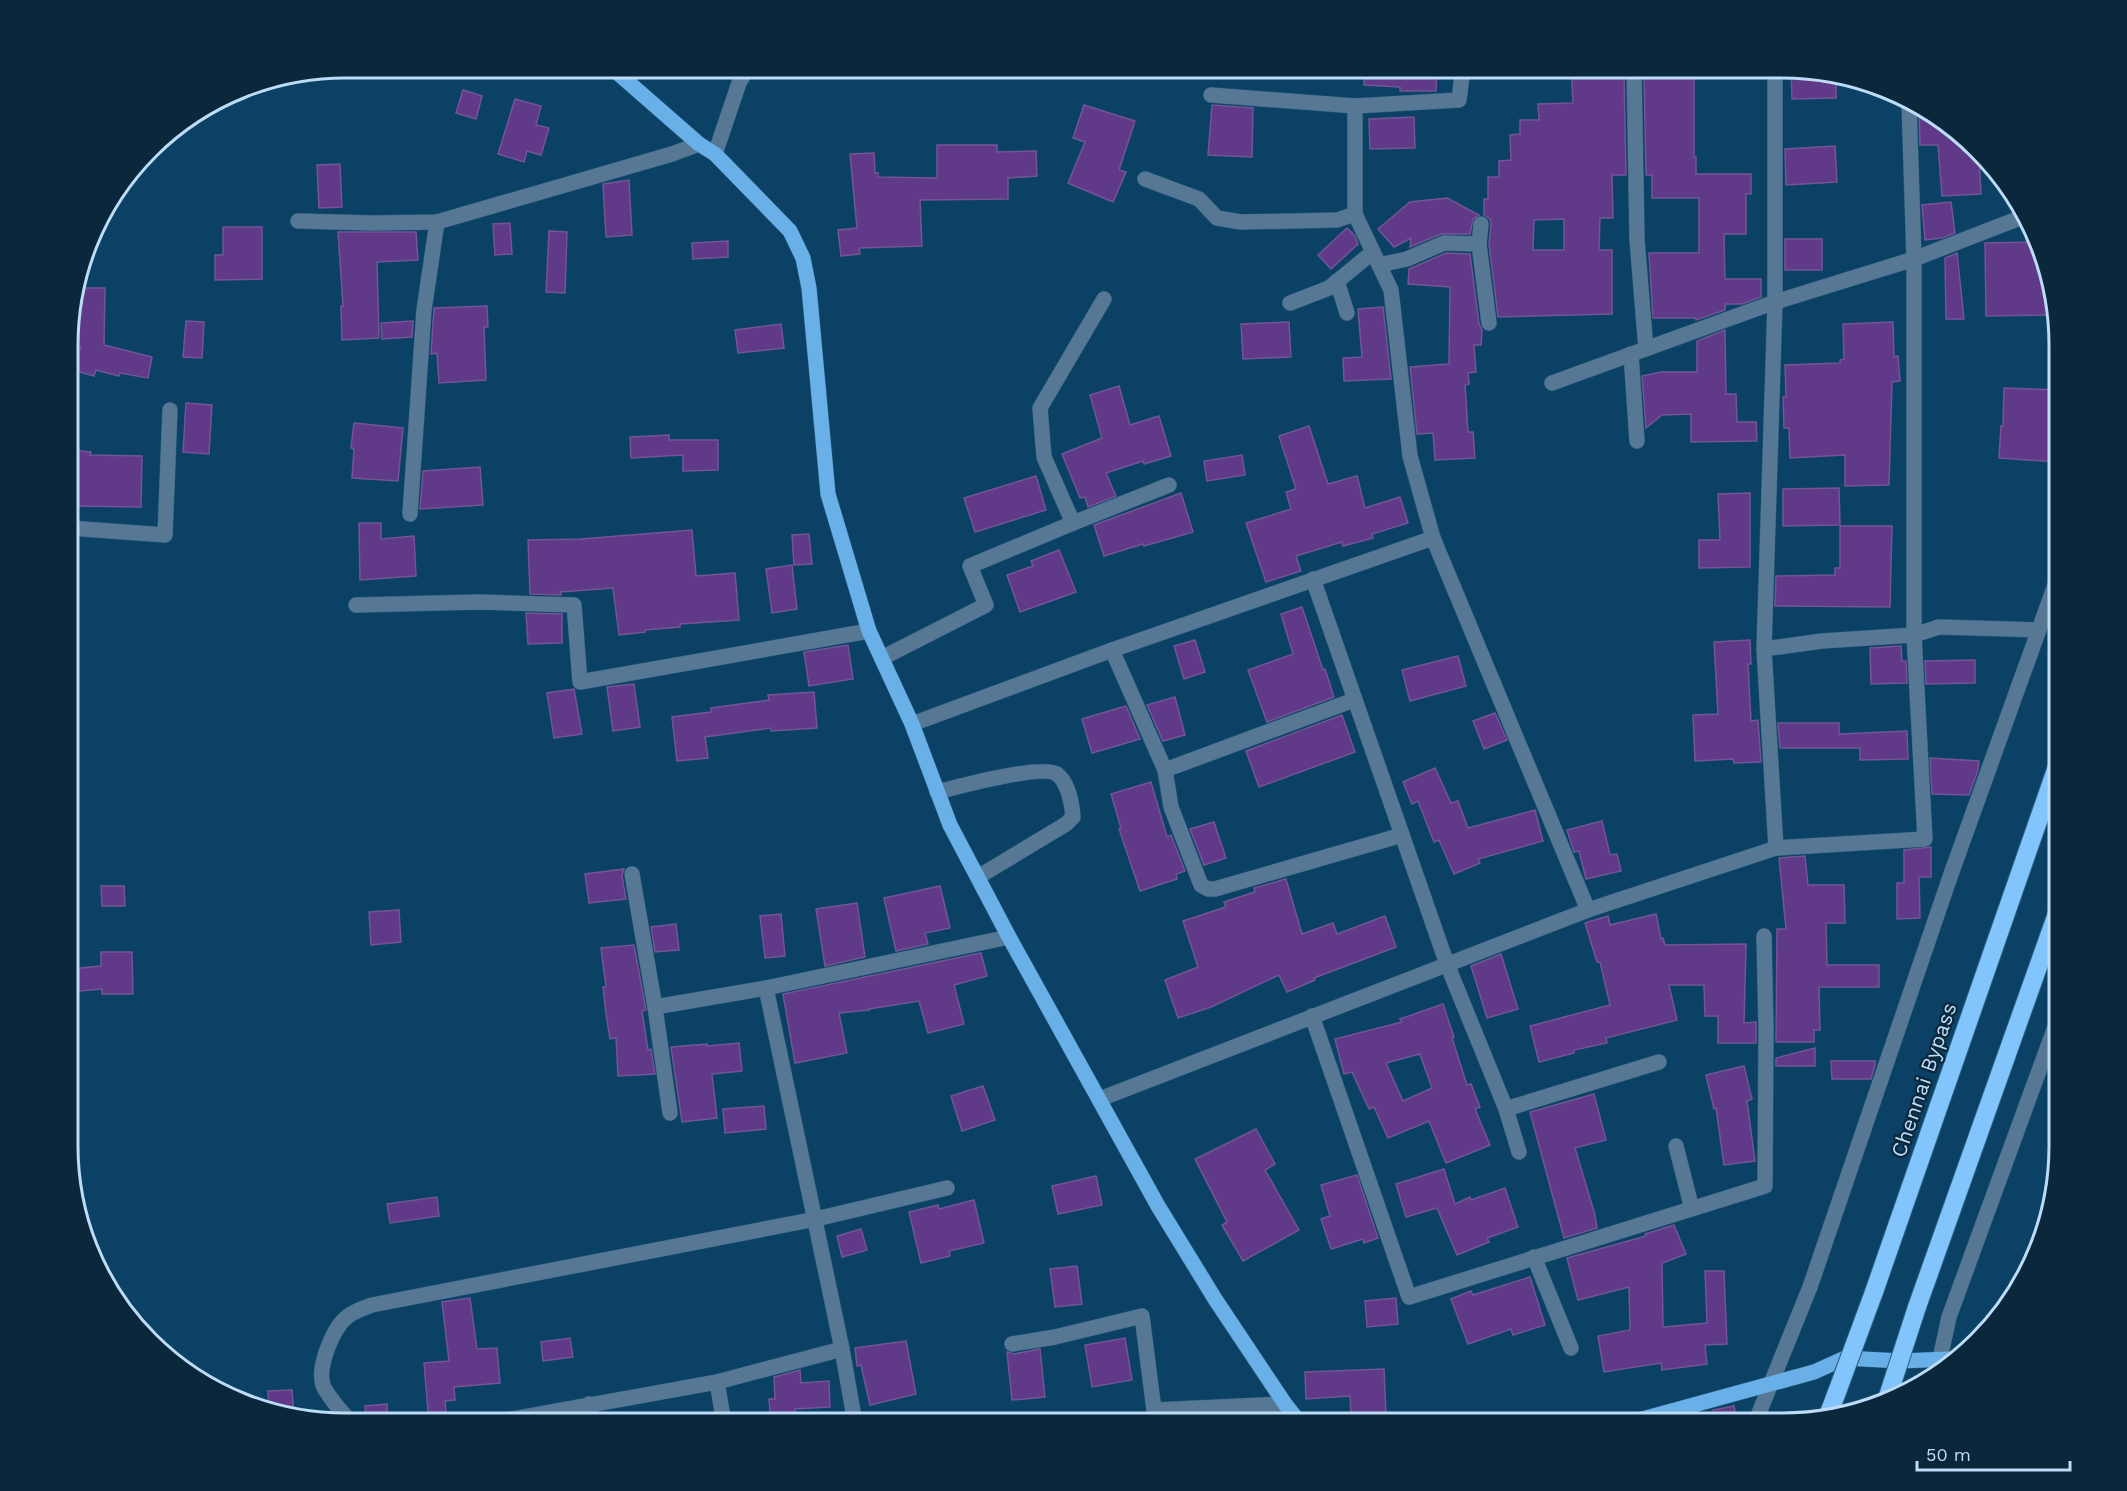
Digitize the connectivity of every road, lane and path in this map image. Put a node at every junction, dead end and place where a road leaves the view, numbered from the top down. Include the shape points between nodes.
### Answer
1 (623, 78) edge
2 (742, 78) edge
3 (1462, 78) edge
4 (1634, 78) edge
5 (1775, 78) edge
6 (1210, 95) dead end
7 (1355, 106) junction
8 (1909, 111) edge
9 (699, 144) junction
10 (715, 154) junction
11 (1145, 179) dead end
12 (1355, 214) junction
13 (2017, 219) edge
14 (298, 221) dead end
15 (437, 222) junction
16 (1481, 224) dead end
17 (1479, 244) junction
18 (1376, 259) junction
19 (1914, 259) junction
20 (1337, 281) junction
21 (1104, 299) dead end
22 (1776, 302) junction
23 (1290, 303) dead end
24 (1347, 313) dead end
25 (1489, 322) dead end
26 (1646, 349) junction
27 (1631, 354) junction
28 (1552, 383) dead end
29 (170, 410) dead end
30 (1637, 441) dead end
31 (1169, 485) dead end
32 (410, 514) dead end
33 (1073, 523) junction
34 (78, 529) edge
35 (1433, 537) junction
36 (1313, 579) junction
37 (2049, 602) edge
38 (356, 605) dead end
39 (2039, 630) junction
40 (869, 631) junction
41 (1914, 634) junction
42 (1764, 649) junction
43 (1112, 650) junction
44 (882, 658) junction
45 (1354, 700) junction
46 (912, 724) junction
47 (1166, 770) junction
48 (2049, 790) edge
49 (937, 792) junction
50 (1402, 835) junction
51 (1776, 848) junction
52 (632, 874) dead end
53 (978, 877) junction
54 (1588, 910) junction
55 (1764, 936) dead end
56 (2049, 936) edge
57 (1009, 937) junction
58 (1448, 964) junction
59 (766, 988) junction
60 (655, 1007) junction
61 (1312, 1016) junction
62 (2049, 1043) edge
63 (1659, 1062) dead end
64 (1100, 1099) junction
65 (1506, 1109) junction
66 (670, 1113) dead end
67 (1676, 1146) dead end
68 (1519, 1152) dead end
69 (947, 1188) dead end
70 (1692, 1209) junction
71 (816, 1219) junction
72 (1534, 1257) junction
73 (1012, 1344) dead end
74 (1571, 1348) dead end
75 (842, 1349) junction
76 (1942, 1360) edge
77 (1939, 1362) edge
78 (717, 1382) junction
79 (1771, 1383) junction
80 (1890, 1390) edge
81 (589, 1404) junction
82 (1285, 1404) junction
83 (1831, 1409) edge
84 (343, 1413) edge
85 (542, 1413) edge
86 (590, 1413) edge
87 (722, 1413) edge
88 (853, 1413) edge
89 (1292, 1413) edge
90 (1666, 1413) edge
91 (1759, 1413) edge

1 - 9 main road
2 - 10 street
3 - 7 street via 1459,100
4 - 26 street via 1637,240
5 - 22 street
6 - 7 street
7 - 12 street
8 - 19 street
9 - 10 main road
9 - 15 street
10 - 40 main road via 790,231 803,258 828,494
11 - 12 street via 1199,199 1218,218 1241,222 1337,220
12 - 18 street
13 - 19 street
14 - 15 street
15 - 32 street via 424,310
16 - 17 street
17 - 18 street via 1444,243 1407,259
17 - 25 street
18 - 20 street
18 - 35 street via 1391,290 1410,456
19 - 22 street
19 - 41 street
20 - 23 street
20 - 24 street
21 - 33 street via 1040,408 1044,457
22 - 26 street
22 - 42 street
26 - 27 street
27 - 28 street
27 - 30 street
29 - 34 street via 165,536
31 - 33 street
33 - 44 street via 970,567 986,605
35 - 36 street
35 - 54 street
36 - 43 street
36 - 45 street
37 - 39 street
38 - 40 street via 574,605 580,682
39 - 41 street via 1939,627
39 - 79 street via 1810,1287
40 - 44 main road
41 - 42 street
41 - 51 street via 1925,839
42 - 51 street
43 - 46 street
43 - 47 street
44 - 46 main road
45 - 47 street
45 - 50 street
46 - 49 main road
47 - 50 street via 1171,807 1201,885 1208,889
48 - 83 highway, Chennai Bypass, bridge
49 - 53 main road
49 - 53 street via 1045,771 1055,773 1063,781 1073,817
50 - 58 street
51 - 54 street
52 - 60 street
53 - 57 main road
54 - 58 street
55 - 70 street via 1766,1186
56 - 80 highway, bridge
57 - 59 street
57 - 64 main road
58 - 61 street
58 - 65 street
59 - 60 street
59 - 71 street
60 - 66 street
61 - 64 street
61 - 72 street via 1409,1297
62 - 76 street via 1949,1317
63 - 65 street
64 - 82 main road via 1158,1206
65 - 68 street
67 - 70 street
69 - 71 street
70 - 72 street
71 - 75 street
71 - 84 street via 372,1305 354,1312 345,1318 323,1355 321,1371 323,1386
72 - 74 street
73 - 82 street via 1142,1316 1154,1410
75 - 78 street
75 - 88 street
77 - 79 main road via 1845,1359
78 - 81 street
78 - 87 street
79 - 90 main road
79 - 91 street
81 - 85 street
81 - 86 street
82 - 89 main road

